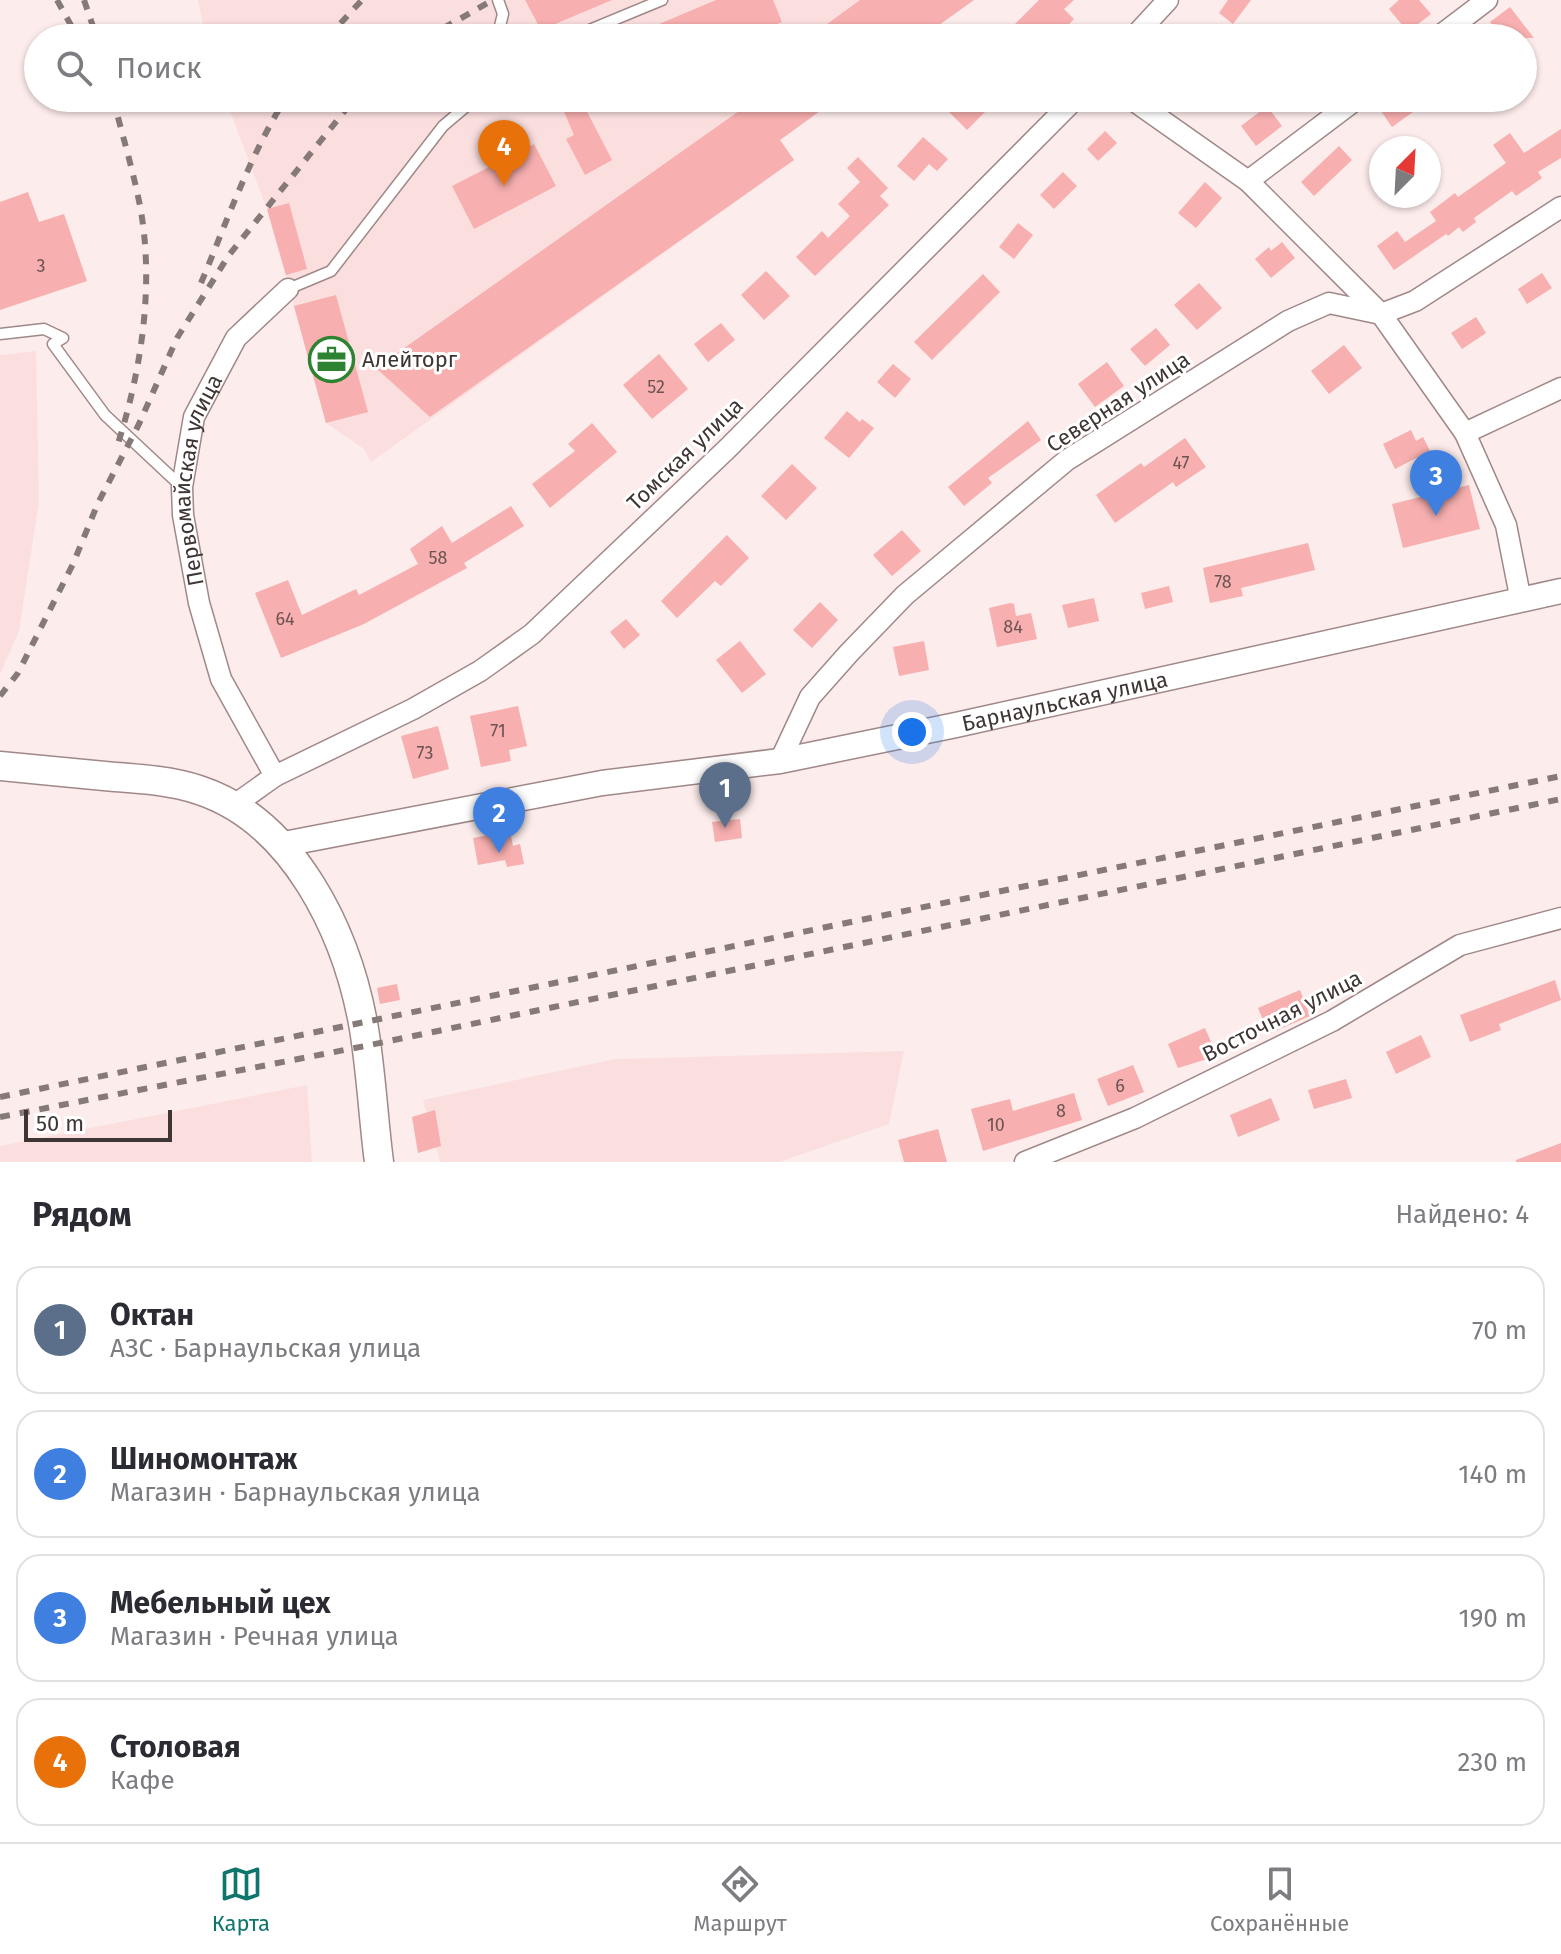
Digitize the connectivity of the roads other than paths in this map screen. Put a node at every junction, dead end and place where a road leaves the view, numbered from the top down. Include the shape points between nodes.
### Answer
1 (498, 0) edge
2 (662, 0) edge
3 (1168, 0) edge
4 (1487, 0) edge
5 (500, 24) edge
6 (604, 24) edge
7 (1146, 24) edge
8 (1455, 24) edge
9 (460, 112) edge
10 (1062, 112) edge
11 (1150, 112) edge
12 (1339, 112) edge
13 (1248, 181) junction
14 (1561, 207) edge
15 (288, 289) joint
16 (1381, 314) junction
17 (0, 334) edge
18 (1561, 388) edge
19 (1465, 433) junction
20 (182, 487) junction
21 (1561, 591) edge
22 (1521, 601) junction
23 (780, 761) junction
24 (0, 766) edge
25 (275, 776) junction
26 (233, 806) junction
27 (284, 844) junction
28 (1561, 918) edge
29 (379, 1162) edge
30 (1025, 1162) edge

1 - 5 lane
2 - 6 lane
3 - 7 street
4 - 8 street
9 - 15 lane via 443,126 331,271
10 - 25 street, Томская улица via 727,449 532,634 426,701
11 - 13 street
12 - 13 street
13 - 16 street
14 - 16 street via 1415,301
15 - 20 street, Первомайская улица via 236,338 194,417
16 - 19 street
16 - 23 street, Северная улица via 1329,303 1306,312 1067,460 905,595 849,653 810,697
17 - 20 lane via 44,329 63,338 53,344 105,415
18 - 19 street
19 - 22 street via 1506,525
20 - 25 street, Первомайская улица via 199,603 221,679
21 - 22 street, Барнаульская улица
22 - 23 street, Барнаульская улица
23 - 27 street, Барнаульская улица via 602,783
24 - 26 main road via 156,781 200,790
25 - 26 street
26 - 27 main road
27 - 29 main road via 337,933 363,1022
28 - 30 street, Восточная улица via 1460,945 1332,1021 1135,1118

